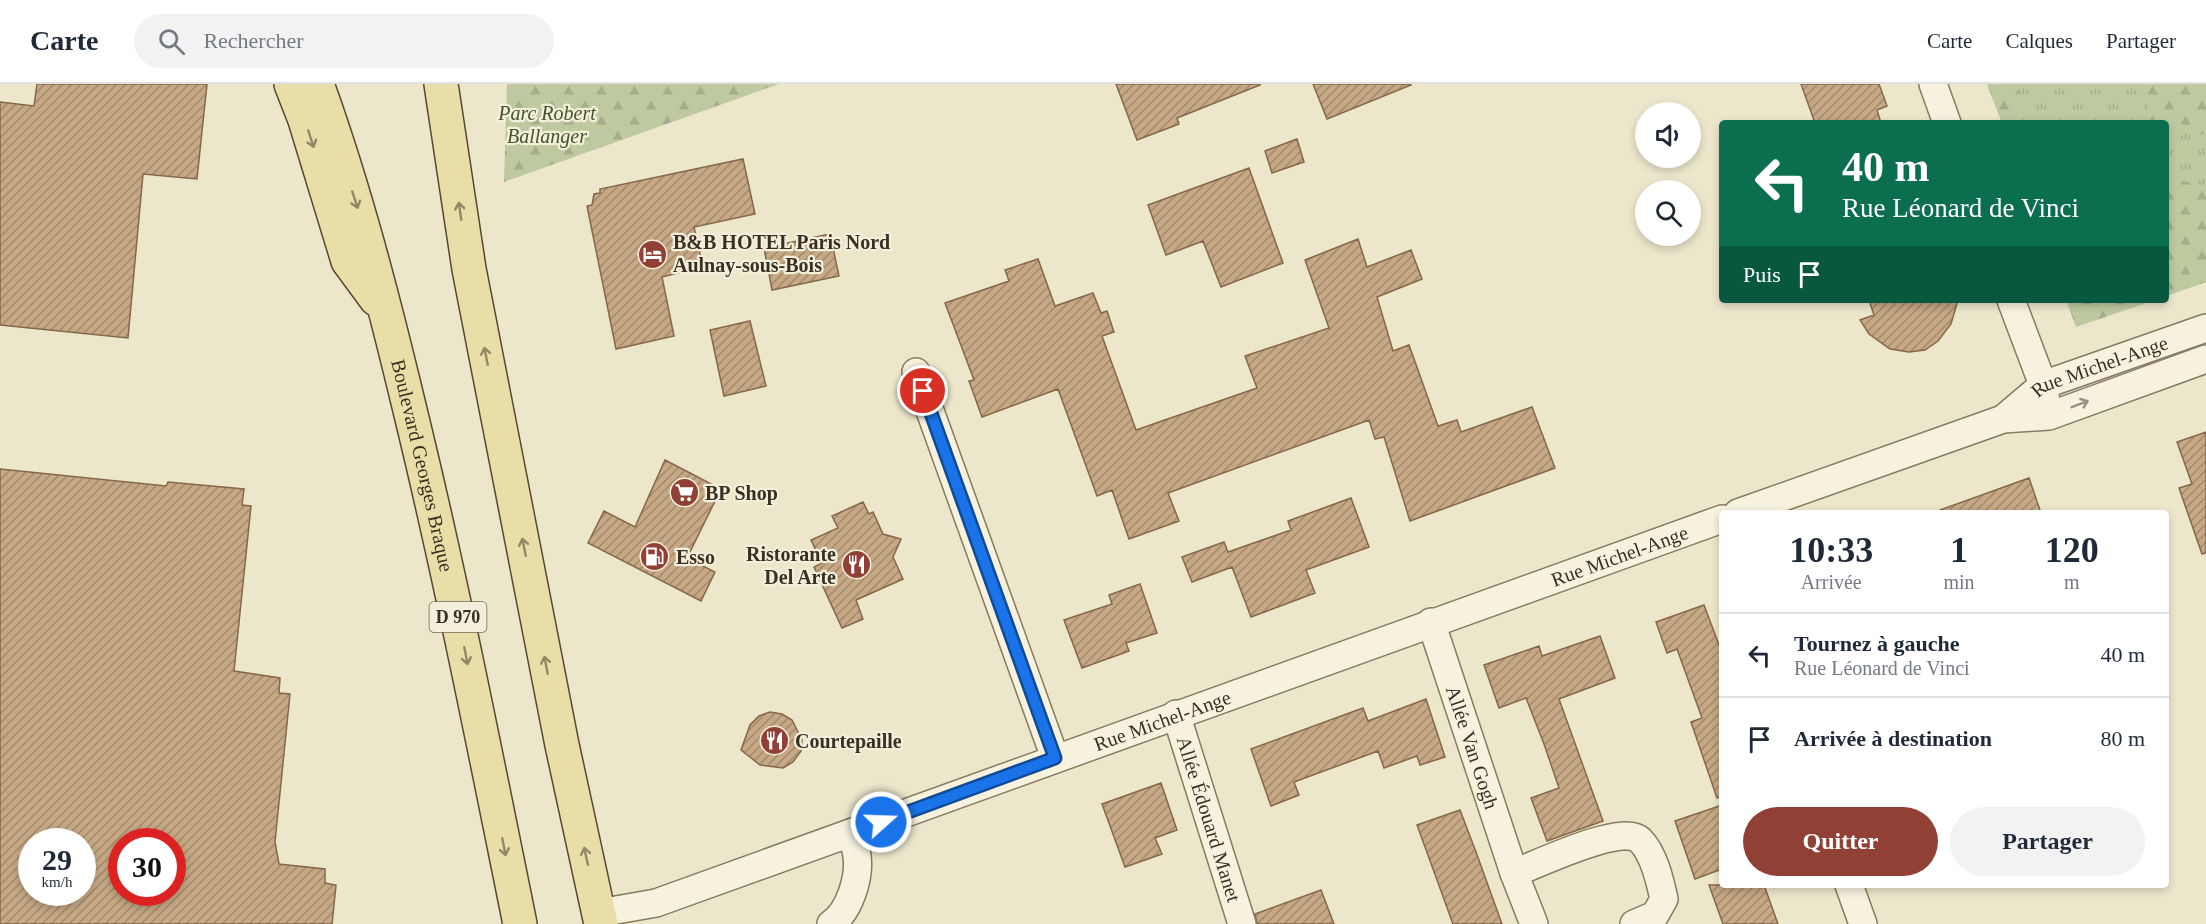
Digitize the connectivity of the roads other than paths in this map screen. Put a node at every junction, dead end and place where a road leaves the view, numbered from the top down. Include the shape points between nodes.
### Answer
1 (291, 84) edge
2 (317, 84) edge
3 (441, 84) edge
4 (1933, 84) edge
5 (1946, 120) edge
6 (2013, 303) edge
7 (386, 313) junction
8 (2206, 328) edge
9 (2206, 359) edge
10 (916, 372) dead end
11 (2043, 385) junction
12 (2049, 416) junction
13 (2003, 418) junction
14 (1750, 510) edge
15 (1719, 521) edge
16 (1431, 622) junction
17 (1176, 714) junction
18 (1055, 758) junction
19 (851, 833) junction
20 (1514, 873) junction
21 (1850, 888) edge
22 (600, 918) edge
23 (520, 924) edge
24 (831, 924) edge
25 (1242, 924) edge
26 (1534, 924) edge
27 (1634, 924) edge
28 (1863, 924) edge

1 -> 7 main road via 348,261
2 -> 7 main road, Boulevard Georges Braque / D 970 via 361,219
22 -> 3 main road via 469,269
4 - 5 street
6 - 11 street
7 -> 23 main road, Boulevard Georges Braque / D 970 via 448,565
8 - 11 street, Rue Michel-Ange
12 -> 9 street, Rue Michel-Ange
10 - 18 street
11 - 12 street
11 - 13 street, Rue Michel-Ange
12 - 13 street, Rue Michel-Ange
13 - 14 street, Rue Michel-Ange
15 - 16 street, Rue Michel-Ange
16 - 17 street, Rue Michel-Ange
16 - 20 street, Allée Van Gogh
17 - 18 street, Rue Michel-Ange
17 - 25 street, Allée Édouard Manet
18 - 19 street, Rue Michel-Ange
19 - 22 street, Rue Michel-Ange via 656,903
19 - 24 street via 858,857 856,881 846,908
20 - 26 street, Allée Van Gogh
20 - 27 street via 1612,836 1631,835 1640,840 1649,855 1664,899 1655,915
21 - 28 street

